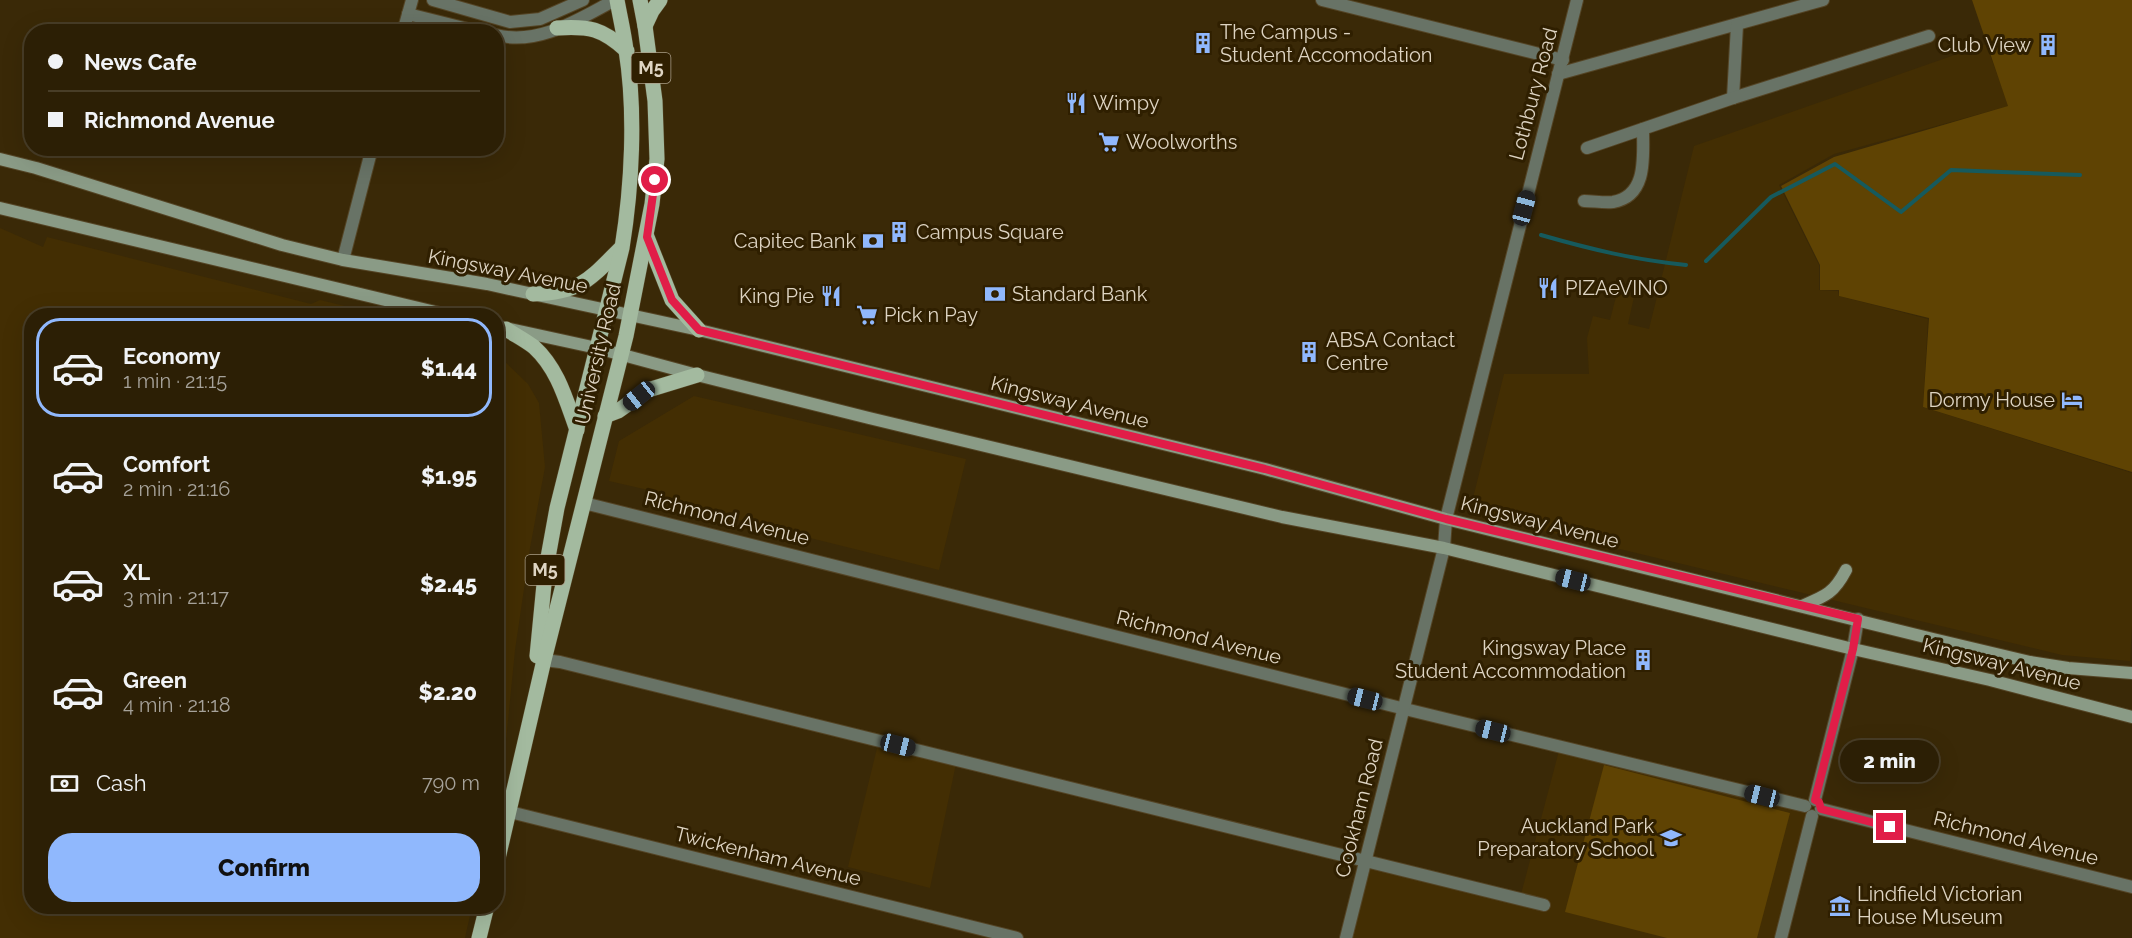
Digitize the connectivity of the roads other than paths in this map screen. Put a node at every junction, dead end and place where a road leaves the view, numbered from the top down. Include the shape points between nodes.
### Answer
1 (412, 0) edge
2 (433, 0) edge
3 (583, 0) edge
4 (616, 0) edge
5 (640, 0) edge
6 (660, 0) edge
7 (1322, 0) edge
8 (1577, 0) edge
9 (1823, 0) edge
10 (408, 14) junction
11 (405, 24) edge
12 (448, 24) edge
13 (1737, 25) junction
14 (645, 26) junction
15 (557, 28) junction
16 (1929, 36) dead end
17 (504, 37) edge
18 (627, 51) junction
19 (1563, 60) junction
20 (1558, 74) junction
21 (1733, 98) junction
22 (1643, 129) junction
23 (1587, 148) dead end
24 (370, 156) edge
25 (0, 159) edge
26 (1584, 201) dead end
27 (0, 208) edge
28 (647, 237) junction
29 (621, 248) junction
30 (343, 261) junction
31 (533, 294) junction
32 (419, 308) edge
33 (606, 310) junction
34 (630, 314) junction
35 (504, 328) edge
36 (504, 329) edge
37 (699, 330) junction
38 (597, 348) junction
39 (621, 354) junction
40 (697, 375) junction
41 (605, 416) junction
42 (577, 430) junction
43 (584, 503) junction
44 (1446, 519) junction
45 (1444, 548) junction
46 (1846, 570) dead end
47 (1803, 606) junction
48 (1858, 619) junction
49 (1853, 649) junction
50 (544, 660) junction
51 (2132, 674) edge
52 (1405, 709) junction
53 (531, 712) junction
54 (2132, 717) edge
55 (1813, 808) junction
56 (510, 812) junction
57 (504, 836) edge
58 (1366, 860) junction
59 (2132, 887) edge
60 (1544, 905) dead end
61 (485, 914) edge
62 (479, 938) edge
63 (1017, 938) edge
64 (1346, 938) edge
65 (1781, 938) edge

1 - 10 street
2 - 3 street via 510,22 540,20
4 - 15 street
4 - 18 main road, M5
5 - 14 main road, University Road / M5
6 - 14 main road
7 - 19 street
8 - 19 street, Lothbury Road
9 - 13 street
10 - 11 street
10 - 12 street
13 - 20 street
13 - 21 street
14 - 28 main road, University Road / M5 via 657,137
15 - 17 street via 533,37
15 - 18 main road via 592,28
16 - 21 street
18 - 29 main road, University Road / M5 via 630,190
19 - 20 street, Lothbury Road
20 - 44 street, Lothbury Road
21 - 22 street
22 - 23 street
22 - 26 street via 1643,170 1637,187 1613,202
24 - 30 street
25 - 30 main road, Kingsway Avenue
27 - 32 main road
28 - 34 main road, University Road / M5
28 - 37 main road via 672,300
29 - 31 main road via 590,279 571,290
29 - 33 main road, University Road / M5
30 - 31 main road, Kingsway Avenue
31 - 33 main road, Kingsway Avenue
33 - 34 main road, Kingsway Avenue
33 - 38 main road, University Road / M5
34 - 37 main road, Kingsway Avenue
34 - 39 main road, University Road / M5
35 - 38 main road, Kingsway Avenue
36 - 42 main road via 533,347 552,369
37 - 44 main road, Kingsway Avenue via 1265,469
38 - 39 main road, Kingsway Avenue
38 - 42 main road, University Road / M5
39 - 40 main road, Kingsway Avenue
39 - 41 main road, University Road / M5
40 - 41 main road via 648,390
40 - 45 main road, Kingsway Avenue via 1282,518
41 - 43 main road, University Road / M5
42 - 53 main road, University Road / M5 via 545,574
43 - 50 main road, University Road / M5
43 - 52 street, Richmond Avenue
44 - 45 street, Lothbury Road
44 - 47 main road, Kingsway Avenue
45 - 49 main road, Kingsway Avenue
45 - 52 street, Cookham Road
46 - 47 main road via 1837,587
47 - 48 main road, Kingsway Avenue
48 - 49 street
48 - 51 main road, Kingsway Avenue via 2030,662
49 - 54 main road, Kingsway Avenue
49 - 55 street
50 - 53 main road, University Road / M5
50 - 58 street
52 - 55 street, Richmond Avenue
52 - 58 street, Cookham Road
53 - 56 main road, University Road / M5
55 - 59 street, Richmond Avenue
55 - 65 street
56 - 57 main road, University Road / M5
56 - 63 street, Twickenham Avenue
58 - 60 street
58 - 64 street, Cookham Road
61 - 62 main road

